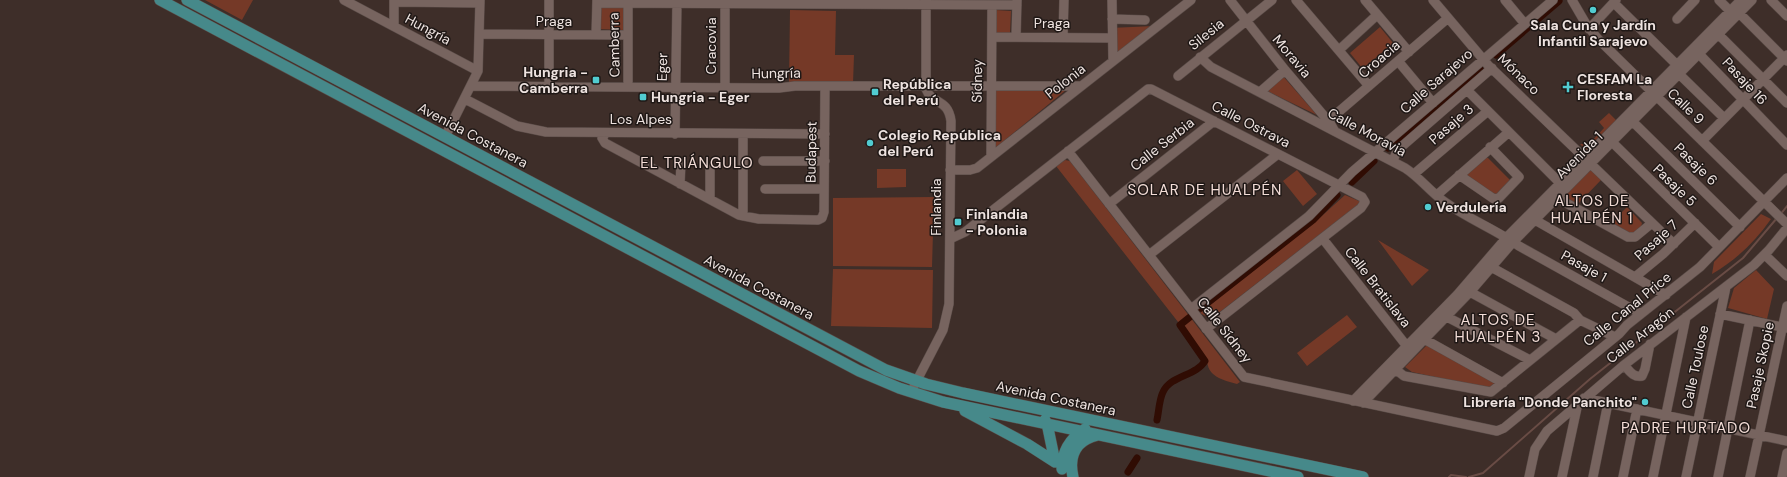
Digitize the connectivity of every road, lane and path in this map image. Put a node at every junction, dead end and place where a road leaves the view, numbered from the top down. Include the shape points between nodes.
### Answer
1 (160, 0) edge
2 (187, 0) edge
3 (344, 0) edge
4 (549, 0) edge
5 (1064, 0) edge
6 (1112, 0) edge
7 (1191, 0) edge
8 (1230, 0) edge
9 (1272, 0) edge
10 (1296, 0) edge
11 (1365, 0) edge
12 (1433, 0) edge
13 (1505, 0) edge
14 (1553, 0) edge
15 (1572, 0) edge
16 (1695, 0) edge
17 (1719, 0) edge
18 (1741, 0) edge
19 (1752, 0) edge
20 (1771, 0) edge
21 (394, 1) edge
22 (480, 1) edge
23 (1615, 1) edge
24 (597, 2) edge
25 (677, 2) edge
26 (836, 2) edge
27 (1016, 2) edge
28 (628, 3) junction
29 (926, 3) edge
30 (725, 4) junction
31 (992, 5) junction
32 (1734, 12) junction
33 (1377, 15) junction
34 (1787, 16) edge
35 (1448, 18) junction
36 (1112, 19) junction
37 (1677, 19) dead end
38 (1145, 20) dead end
39 (1245, 21) junction
40 (1526, 24) junction
41 (394, 26) junction
42 (1590, 29) junction
43 (480, 34) junction
44 (1718, 34) junction
45 (549, 35) junction
46 (596, 35) junction
47 (628, 35) junction
48 (992, 37) junction
49 (1016, 37) junction
50 (1064, 38) junction
51 (1112, 38) junction
52 (1339, 50) junction
53 (1409, 52) junction
54 (1699, 54) junction
55 (1200, 57) junction
56 (1786, 58) edge
57 (1484, 59) junction
58 (1113, 61) junction
59 (1398, 61) junction
60 (1492, 68) junction
61 (1678, 69) junction
62 (1285, 70) junction
63 (478, 71) junction
64 (1178, 76) dead end
65 (1763, 79) junction
66 (472, 86) junction
67 (549, 86) junction
68 (825, 86) junction
69 (926, 86) junction
70 (991, 86) junction
71 (1081, 86) junction
72 (1369, 86) junction
73 (628, 87) junction
74 (676, 87) junction
75 (725, 88) junction
76 (1467, 90) junction
77 (1260, 92) junction
78 (1654, 94) junction
79 (465, 99) junction
80 (1743, 100) junction
81 (1433, 103) junction
82 (1787, 103) edge
83 (1488, 111) junction
84 (1724, 118) junction
85 (1214, 121) junction
86 (1328, 121) junction
87 (1632, 121) junction
88 (1334, 130) junction
89 (1509, 132) junction
90 (606, 133) junction
91 (675, 134) junction
92 (743, 134) junction
93 (825, 134) junction
94 (445, 137) junction
95 (1702, 141) junction
96 (1612, 142) junction
97 (1787, 145) edge
98 (1490, 147) junction
99 (1068, 151) junction
100 (1376, 152) junction
101 (1278, 154) junction
102 (992, 157) junction
103 (763, 161) dead end
104 (825, 161) junction
105 (1393, 161) junction
106 (1588, 161) junction
107 (681, 163) dead end
108 (710, 168) dead end
109 (950, 170) junction
110 (1414, 174) junction
111 (1459, 174) junction
112 (1787, 178) edge
113 (1560, 183) junction
114 (680, 184) junction
115 (1338, 185) junction
116 (766, 189) dead end
117 (824, 190) junction
118 (1437, 196) junction
119 (1557, 198) junction
120 (710, 199) junction
121 (1109, 204) junction
122 (1767, 204) junction
123 (743, 216) junction
124 (1535, 220) junction
125 (1652, 223) junction
126 (1695, 223) junction
127 (1786, 224) edge
128 (1740, 226) junction
129 (950, 239) junction
130 (1323, 239) junction
131 (1510, 239) junction
132 (1674, 244) junction
133 (1719, 247) junction
134 (1765, 255) junction
135 (1149, 256) junction
136 (1491, 267) junction
137 (1787, 276) edge
138 (1635, 277) junction
139 (1726, 287) junction
140 (1470, 292) junction
141 (1666, 295) junction
142 (1787, 306) edge
143 (1191, 309) junction
144 (1641, 314) junction
145 (1720, 314) junction
146 (1447, 317) junction
147 (1686, 317) junction
148 (1580, 320) junction
149 (1750, 320) junction
150 (1785, 328) edge
151 (1206, 329) junction
152 (1615, 337) junction
153 (1424, 339) junction
154 (1556, 339) junction
155 (1650, 344) junction
156 (1409, 349) junction
157 (1530, 360) junction
158 (1624, 365) junction
159 (1395, 369) junction
160 (916, 381) junction
161 (1503, 383) junction
162 (912, 393) junction
163 (1581, 400) junction
164 (1353, 401) junction
165 (1364, 403) junction
166 (1608, 403) junction
167 (954, 404) junction
168 (1033, 408) junction
169 (1637, 409) junction
170 (1666, 415) junction
171 (1698, 422) junction
172 (1103, 423) junction
173 (1728, 428) junction
174 (1048, 429) junction
175 (1500, 430) joint
176 (1081, 431) junction
177 (1098, 435) junction
178 (1759, 435) junction
179 (1787, 441) edge
180 (1027, 444) junction
181 (1787, 453) edge
182 (1059, 465) junction
183 (1784, 476) edge
184 (1071, 477) edge
185 (1298, 477) edge
186 (1363, 477) edge
187 (1529, 477) edge
188 (1562, 477) edge
189 (1593, 477) edge
190 (1623, 477) edge
191 (1653, 477) edge
192 (1686, 477) edge
193 (1718, 477) edge
194 (1750, 477) edge

1 - 162 main road, Avenida Costanera via 852,367
2 - 94 main road, Avenida Costanera
3 - 41 street, Hungría
4 - 45 street
5 - 50 street
6 - 36 street
7 - 58 street, Polonia
8 - 39 street, Moravia
9 - 39 street, Silesia
10 - 52 street
11 - 33 street
12 - 35 street, Mónaco
13 - 40 street
14 - 40 street, Calle Sarajevo
15 - 42 street, Calle 9
16 - 37 street
17 - 32 street
18 - 32 street, Avenida 1
19 - 32 street, Avenida 1
20 - 34 street
21 - 22 street
21 - 41 street
22 - 43 street
23 - 42 street
23 - 61 street
24 - 28 street, Praga
24 - 46 street, Camberra
25 - 28 street, Praga
25 - 30 street, Praga
25 - 74 street, Eger
26 - 29 street, Praga
26 - 30 street, Praga
27 - 31 street, Praga
27 - 49 street
28 - 47 street, Camberra
29 - 31 street, Praga
29 - 69 street
30 - 75 street, Cracovia
31 - 48 street, Sídney
32 - 44 street, Avenida 1
32 - 56 street
32 - 61 street, Avenida 1
33 - 52 street
33 - 53 street
35 - 53 street, Croacia
35 - 57 street, Mónaco
36 - 38 street
36 - 51 street
39 - 55 street, Silesia
39 - 62 street, Moravia
40 - 57 street, Calle Sarajevo
41 - 63 street, Hungría
42 - 78 street, Calle 9
43 - 45 street, Praga
43 - 63 street
44 - 54 street, Avenida 1
44 - 65 street
45 - 46 street, Praga
45 - 67 street
46 - 47 street, Praga
47 - 73 street, Camberra
48 - 49 street, Praga
48 - 70 street, Sídney
49 - 50 street, Praga
50 - 51 street, Praga
51 - 58 street
52 - 72 street
53 - 59 street, Croacia
54 - 61 street, Avenida 1
54 - 80 street, Pasaje 16
55 - 64 street, Silesia
55 - 77 street, Calle Moravia via 1211,67
56 - 65 street
57 - 60 street, Mónaco
57 - 81 street, Calle Sarajevo
58 - 71 street, Polonia
59 - 72 street, Croacia
59 - 81 street
60 - 76 street
60 - 106 street, Mónaco
61 - 78 street, Avenida 1
61 - 84 street
62 - 77 street
62 - 86 street, Moravia
63 - 66 street
65 - 80 street
65 - 82 street
66 - 67 street, Hungría
66 - 79 street
67 - 73 street, Hungría
68 - 69 street, Hungría
68 - 75 street, Hungría
68 - 93 street, Budapest
69 - 70 street, Hungría
69 - 109 street, Finlandia via 930,95 946,106 950,113
70 - 71 street, Hungría
70 - 102 street, Sídney
71 - 102 street, Polonia
72 - 86 street, Croacia
73 - 74 street, Hungría
74 - 75 street, Hungría
74 - 91 street, Eger
76 - 83 street
76 - 105 street via 1400,148
77 - 88 street, Calle Moravia
78 - 87 street, Avenida 1
78 - 95 street, Calle 9
78 - 106 street, Avenida 1
79 - 90 street, Los Alpes via 529,130
79 - 94 street
80 - 84 street
80 - 97 street, Pasaje 16
81 - 100 street, Calle Sarajevo
83 - 89 street
83 - 110 street, Pasaje 3
84 - 95 street
85 - 99 street, Calle Ostrava via 1150,88
85 - 101 street, Calle Ostrava
85 - 121 street, Calle Serbia
86 - 88 street, Moravia
87 - 96 street, Avenida 1
87 - 128 street, Pasaje 6
88 - 100 street, Calle Moravia
89 - 98 street
89 - 113 street
90 - 91 street, Los Alpes
90 - 114 street via 602,138 605,143
91 - 92 street, Los Alpes
92 - 93 street, Los Alpes
92 - 123 street
93 - 104 street, Budapest
94 - 160 main road, Avenida Costanera via 837,345 886,370
95 - 122 street, Calle 9
96 - 106 street, Avenida 1
96 - 126 street, Pasaje 5
98 - 111 street
98 - 111 street via 1519,177 1499,198 1494,199
99 - 121 street, Calle Sídney
99 - 129 street via 961,235
100 - 105 street, Calle Moravia
100 - 115 street, Calle Sarajevo
101 - 115 street, Calle Ostrava
101 - 135 street
102 - 109 street, Polonia via 973,170
103 - 104 street
104 - 117 street, Budapest
105 - 110 street, Calle Moravia
106 - 113 street, Avenida 1
106 - 119 street, Avenida 1
106 - 125 street, Mónaco
107 - 114 street
108 - 120 street
109 - 129 street, Finlandia
110 - 118 street, Calle Moravia
111 - 118 street
112 - 122 street
113 - 131 street, Avenida 1
114 - 120 street
115 - 130 street via 1364,198 1365,203
115 - 143 street, Calle Sarajevo via 1309,216
116 - 117 street
117 - 123 street, Budapest via 824,212 822,218 816,220 759,219
118 - 131 street, Calle Moravia
119 - 124 street, Avenida 1
119 - 125 street via 1628,237 1638,236
120 - 123 street
121 - 135 street, Calle Sídney
122 - 127 street, Calle 9
122 - 128 street, Calle Canal Price
124 - 131 street, Avenida 1
124 - 138 street
125 - 132 street, Mónaco
126 - 132 street, Pasaje 7
126 - 133 street, Pasaje 5
127 - 134 street, Calle Aragón
128 - 133 street, Calle Canal Price
129 - 160 street, Finlandia via 948,316 944,330
130 - 151 street
130 - 156 street, Calle Bratislava
131 - 136 street, Avenida 1
131 - 144 street, Pasaje 1
131 - 156 street, Avenida 1
132 - 138 street, Pasaje 7
133 - 141 street, Calle Canal Price
134 - 137 street
134 - 139 street, Calle Aragón
135 - 143 street, Calle Sídney
136 - 140 street, Avenida 1
136 - 148 street via 1574,313
138 - 141 street
139 - 145 street, Calle Toulose
139 - 147 street, Calle Aragón
140 - 146 street, Avenida 1
140 - 154 street
141 - 144 street, Calle Canal Price
142 - 150 street, Pasaje Skopie
143 - 151 street, Calle Sídney
144 - 152 street, Calle Canal Price
145 - 149 street
145 - 171 street, Calle Toulose
146 - 153 street, Avenida 1
146 - 157 street
147 - 155 street, Calle Aragón
147 - 170 street
148 - 152 street
148 - 154 street
149 - 150 street
149 - 173 street
150 - 178 street, Pasaje Skopie
151 - 164 street, Calle Sídney via 1246,378
152 - 175 street, Calle Canal Price
153 - 156 street, Avenida 1
153 - 161 street
154 - 157 street
155 - 158 street, Calle Aragón
155 - 158 street via 1642,376 1632,374
156 - 159 street, Avenida 1
156 - 164 street, Avenida 1
157 - 161 street
158 - 163 street, Calle Aragón
159 - 161 street via 1404,376 1488,392
159 - 165 street, Avenida 1
160 - 162 street, Finlandia
160 - 168 main road, Avenida Costanera
162 - 167 main road, Avenida Costanera
163 - 166 street
163 - 187 street, Calle Aragón via 1540,439 1533,455
163 - 188 street
164 - 165 street, Calle Sídney
165 - 175 street, Calle Sídney
166 - 169 street
166 - 189 street
167 - 174 main road, Avenida Costanera
167 - 180 main road
168 - 172 main road, Avenida Costanera
168 - 174 main road via 1042,416
169 - 170 street
169 - 190 street
170 - 171 street
170 - 191 street
171 - 173 street
171 - 192 street, Calle Toulose
172 - 176 main road
172 - 186 main road, Avenida Costanera
173 - 178 street
173 - 193 street
174 - 176 main road, Avenida Costanera
174 - 180 main road via 1046,440 1039,444
174 - 182 main road
176 - 177 main road, Avenida Costanera
176 - 182 main road via 1067,447
177 - 184 main road via 1083,440 1074,449
177 - 185 main road, Avenida Costanera
178 - 179 street
178 - 194 street, Pasaje Skopie
180 - 182 main road
181 - 183 street
182 - 184 street

